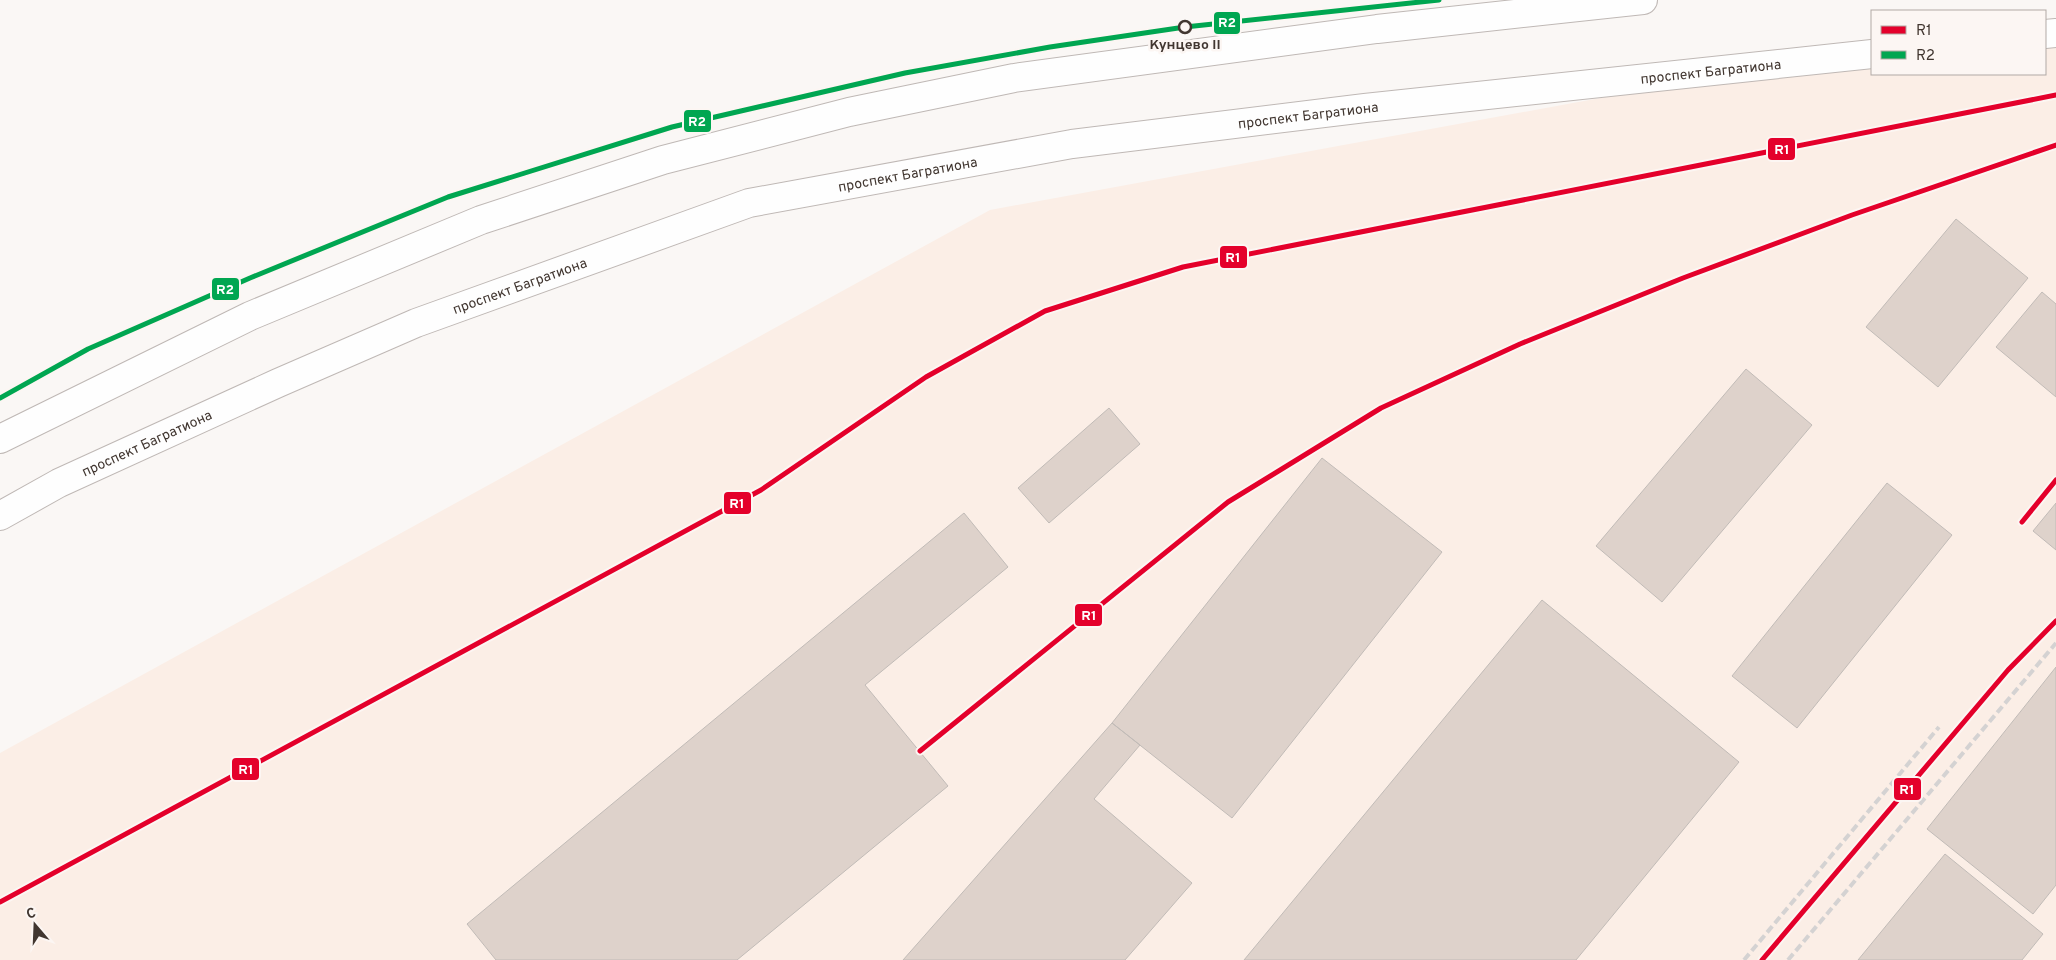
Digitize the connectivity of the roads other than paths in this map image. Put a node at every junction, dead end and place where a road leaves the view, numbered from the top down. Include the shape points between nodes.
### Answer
1 (1642, 0) edge
2 (1871, 54) edge
3 (0, 439) edge
4 (0, 516) edge

1 - 3 main road via 1377,29 1014,78 848,112 664,160 481,220 259,312
2 - 4 main road, проспект Багратиона via 1365,108 1072,144 748,203 416,323 67,479

